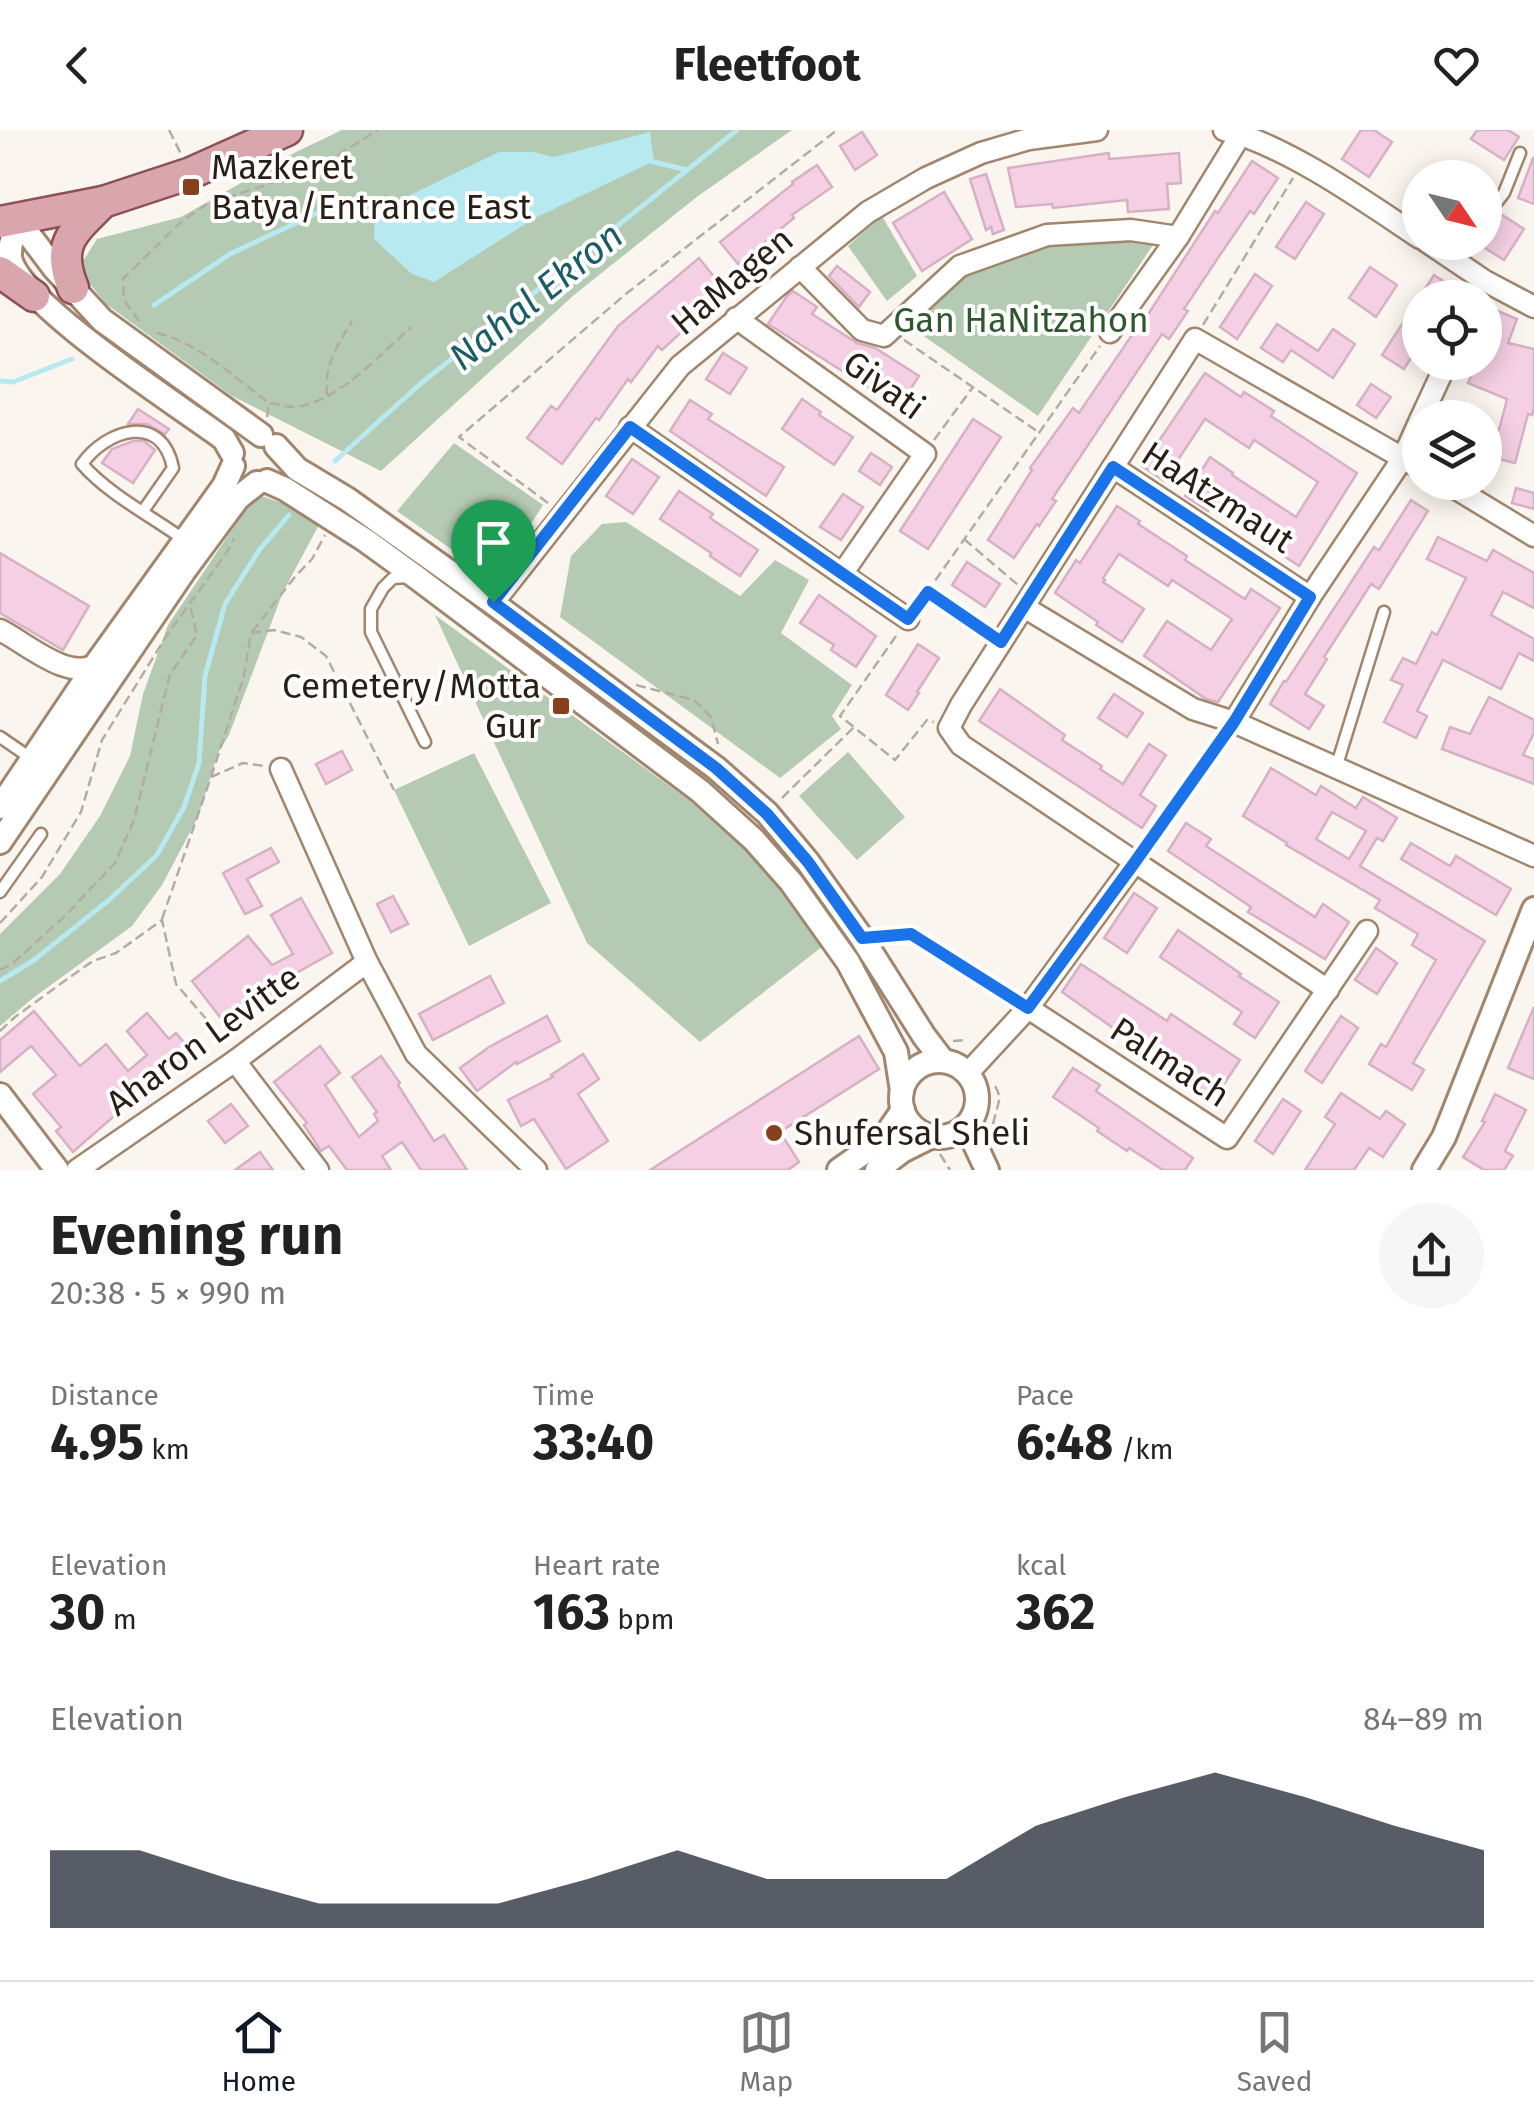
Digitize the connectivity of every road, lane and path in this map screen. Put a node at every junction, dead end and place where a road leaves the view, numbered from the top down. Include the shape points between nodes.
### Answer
1 (287, 130) edge
2 (378, 130) edge
3 (837, 130) edge
4 (1098, 130) edge
5 (1232, 132) edge
6 (1520, 153) dead end
7 (1301, 163) junction
8 (1502, 196) edge
9 (103, 202) junction
10 (8, 220) edge
11 (1402, 227) edge
12 (1178, 237) junction
13 (800, 266) junction
14 (0, 272) edge
15 (73, 288) junction
16 (1502, 295) edge
17 (34, 296) junction
18 (1534, 305) edge
19 (736, 318) junction
20 (352, 321) dead end
21 (411, 327) dead end
22 (890, 330) junction
23 (1110, 332) joint
24 (1195, 339) junction
25 (973, 387) junction
26 (327, 396) junction
27 (269, 403) junction
28 (630, 427) junction
29 (1040, 433) junction
30 (267, 439) junction
31 (925, 454) junction
32 (1402, 458) edge
33 (232, 460) junction
34 (1113, 467) junction
35 (1402, 475) edge
36 (262, 482) junction
37 (1474, 500) edge
38 (142, 511) junction
39 (562, 513) junction
40 (326, 526) dead end
41 (238, 531) dead end
42 (1534, 536) edge
43 (964, 539) junction
44 (184, 540) junction
45 (365, 540) junction
46 (184, 571) junction
47 (842, 574) junction
48 (382, 576) junction
49 (416, 577) junction
50 (928, 592) junction
51 (1310, 597) junction
52 (493, 602) junction
53 (1027, 602) junction
54 (190, 604) junction
55 (1384, 612) dead end
56 (908, 619) junction
57 (0, 630) edge
58 (252, 634) junction
59 (1001, 642) junction
60 (52, 661) junction
61 (96, 664) junction
62 (70, 703) junction
63 (1234, 722) junction
64 (854, 727) junction
65 (949, 728) junction
66 (0, 737) edge
67 (425, 742) dead end
68 (32, 759) junction
69 (1336, 768) junction
70 (281, 769) joint
71 (210, 777) junction
72 (394, 790) dead end
73 (0, 806) edge
74 (767, 814) junction
75 (41, 834) dead end
76 (0, 842) edge
77 (1534, 856) edge
78 (1135, 862) junction
79 (2, 884) edge
80 (1534, 908) edge
81 (162, 920) junction
82 (0, 923) edge
83 (1367, 931) dead end
84 (862, 938) junction
85 (367, 962) junction
86 (0, 970) edge
87 (1328, 990) junction
88 (1028, 1008) junction
89 (0, 1031) edge
90 (225, 1041) dead end
91 (943, 1060) junction
92 (235, 1061) junction
93 (968, 1073) junction
94 (994, 1083) dead end
95 (0, 1095) edge
96 (902, 1100) junction
97 (982, 1122) junction
98 (937, 1137) junction
99 (525, 1167) edge
100 (58, 1170) edge
101 (77, 1170) edge
102 (318, 1170) edge
103 (839, 1170) edge
104 (877, 1170) edge
105 (972, 1170) edge
106 (987, 1170) edge
107 (1424, 1170) edge

1 - 9 main road via 191,173
2 - 27 path via 330,160 208,203 123,279 124,300 146,331 207,357
3 - 39 path via 626,293 459,437
4 - 13 street, HaMagen via 1028,139 926,178 868,212
5 - 7 street
5 - 12 street
6 - 8 lane
7 - 11 street
7 - 24 path
9 - 10 main road
9 - 15 main road via 74,232 66,252
10 - 15 street
10 - 17 street via 10,257
12 - 22 street via 1131,230 1047,236 960,266
12 - 23 street
13 - 19 street, HaMagen
13 - 22 street via 862,330 884,336
14 - 17 main road
15 - 30 street via 102,320
16 - 18 street
17 - 33 street via 224,439
19 - 28 street, HaMagen via 680,366
19 - 31 street, Givati
20 - 26 path via 325,376
21 - 26 path
22 - 25 path
23 - 29 path
24 - 32 street
24 - 34 street
25 - 29 path
25 - 31 path
26 - 27 path via 295,407
27 - 30 path
28 - 39 street, HaMagen
28 - 47 street
29 - 43 path
30 - 33 street via 244,438
30 - 36 street via 280,453 278,469
30 - 52 street via 297,469
31 - 47 street, Givati
33 - 36 street via 240,478
33 - 44 street via 224,486
34 - 51 street, HaAtzmaut
34 - 53 street, HaAtzmaut
35 - 51 street
36 - 45 street via 285,489
36 - 46 street via 238,498
37 - 42 street
38 - 38 lane via 82,464 118,434 135,430 164,444 172,468
38 - 44 lane
39 - 52 street, HaMagen
40 - 58 path via 312,559
41 - 54 path
43 - 50 path
43 - 53 path
44 - 61 street
45 - 48 lane
45 - 49 street
46 - 54 path
46 - 76 street
47 - 56 street
48 - 49 lane
48 - 67 lane via 371,632
49 - 96 street via 700,791 754,840 848,962 896,1052
50 - 56 path
50 - 59 path
51 - 63 street
52 - 74 street via 716,768
53 - 59 street, HaAtzmaut
53 - 63 street via 1194,709
54 - 82 path via 102,740 81,812 42,877
54 - 86 path via 196,635 170,674 134,820 115,862 67,914
55 - 69 lane
56 - 64 path via 840,716
57 - 60 street
58 - 71 path
58 - 72 path via 274,630 300,637 326,656
59 - 65 street, HaAtzmaut
60 - 61 street via 86,671
60 - 62 street via 65,673
61 - 62 street
62 - 68 street
63 - 69 street
63 - 78 path
64 - 65 path via 894,760 928,720
64 - 74 path
65 - 78 street via 961,745
66 - 68 lane
68 - 73 street
69 - 77 street
70 - 71 path via 243,763
70 - 85 street
71 - 81 path
74 - 84 street
75 - 79 lane
78 - 87 street
78 - 88 street
80 - 107 street via 1444,1137
81 - 89 path
81 - 90 path via 176,984
83 - 87 street, Palmach
84 - 88 lane via 911,934
84 - 91 street
85 - 92 street, Aharon Levitte
85 - 99 street via 416,1054
87 - 88 street, Palmach via 1227,1138
88 - 93 street
91 - 93 street
91 - 96 street via 910,1074
92 - 101 street, Aharon Levitte
92 - 102 street
93 - 97 street
94 - 97 path via 1000,1096
95 - 100 street
96 - 98 street via 914,1127
96 - 103 street via 882,1139
97 - 98 street
97 - 106 street via 973,1140
98 - 104 street
98 - 105 street via 961,1149

